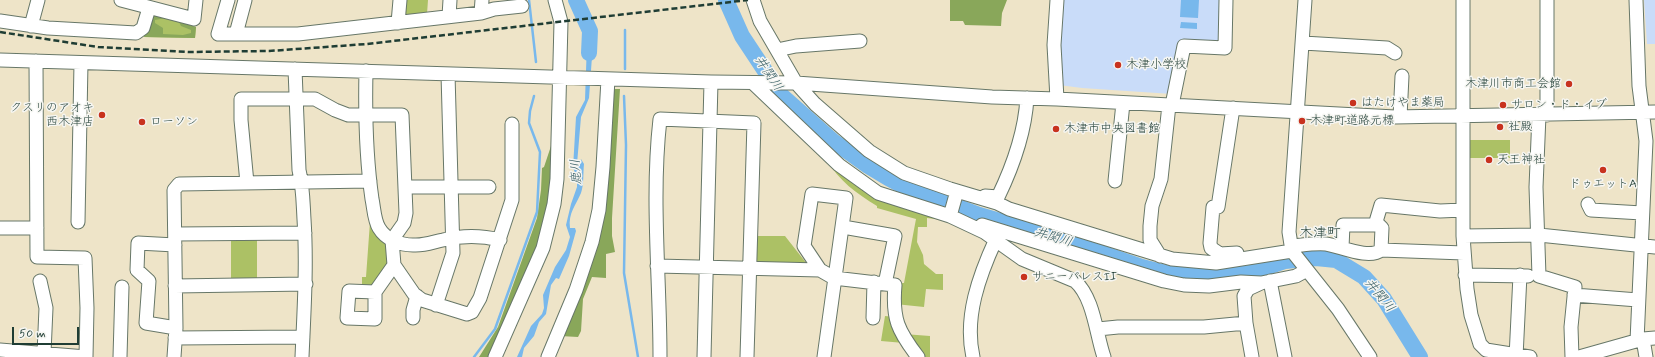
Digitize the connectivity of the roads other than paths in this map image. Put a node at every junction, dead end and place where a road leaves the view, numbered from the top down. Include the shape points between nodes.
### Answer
1 (38, 0) edge
2 (121, 0) edge
3 (196, 0) edge
4 (228, 0) edge
5 (245, 0) edge
6 (400, 0) edge
7 (450, 0) edge
8 (482, 0) edge
9 (555, 0) edge
10 (752, 0) edge
11 (1057, 0) edge
12 (1226, 0) edge
13 (1305, 0) edge
14 (1463, 0) edge
15 (1547, 0) edge
16 (1636, 0) edge
17 (522, 6) dead end
18 (149, 8) junction
19 (481, 13) junction
20 (449, 16) junction
21 (0, 21) edge
22 (398, 23) junction
23 (31, 26) junction
24 (236, 34) junction
25 (860, 41) dead end
26 (1302, 43) junction
27 (777, 50) junction
28 (1395, 52) dead end
29 (0, 60) edge
30 (36, 62) junction
31 (81, 63) junction
32 (295, 69) junction
33 (366, 71) junction
34 (448, 74) junction
35 (1402, 76) dead end
36 (562, 78) junction
37 (606, 79) junction
38 (711, 82) junction
39 (758, 83) junction
40 (794, 83) junction
41 (296, 98) junction
42 (1027, 98) junction
43 (1057, 99) junction
44 (1123, 103) junction
45 (1170, 106) junction
46 (1233, 108) junction
47 (1297, 112) junction
48 (1649, 112) edge
49 (365, 115) junction
50 (1543, 115) junction
51 (1400, 117) junction
52 (1464, 117) junction
53 (710, 121) junction
54 (512, 124) dead end
55 (370, 181) junction
56 (1115, 181) dead end
57 (302, 182) junction
58 (247, 183) junction
59 (450, 186) junction
60 (489, 186) dead end
61 (406, 187) junction
62 (957, 192) junction
63 (1588, 204) dead end
64 (1462, 210) junction
65 (1642, 212) junction
66 (950, 214) junction
67 (78, 222) dead end
68 (1376, 222) junction
69 (843, 227) junction
70 (0, 228) edge
71 (37, 228) junction
72 (305, 233) junction
73 (1539, 234) junction
74 (1463, 236) junction
75 (452, 238) junction
76 (996, 239) junction
77 (175, 240) junction
78 (392, 240) junction
79 (500, 240) junction
80 (1640, 245) junction
81 (1655, 247) edge
82 (1342, 248) junction
83 (1293, 250) junction
84 (1380, 250) junction
85 (1464, 253) junction
86 (1278, 254) junction
87 (1160, 256) junction
88 (394, 265) junction
89 (657, 266) junction
90 (706, 267) junction
91 (750, 268) junction
92 (1306, 269) junction
93 (820, 270) junction
94 (1465, 275) junction
95 (1520, 276) junction
96 (1539, 276) junction
97 (834, 278) junction
98 (40, 281) dead end
99 (1265, 282) junction
100 (880, 283) junction
101 (306, 284) junction
102 (175, 286) junction
103 (122, 287) dead end
104 (375, 292) dead end
105 (1574, 295) junction
106 (416, 296) junction
107 (1638, 300) junction
108 (436, 305) junction
109 (413, 318) dead end
110 (873, 318) dead end
111 (1246, 323) junction
112 (1098, 329) junction
113 (175, 333) junction
114 (303, 337) junction
115 (1645, 339) edge
116 (0, 350) edge
117 (39, 354) edge
118 (1486, 354) edge
119 (1364, 355) edge
120 (1516, 356) edge
121 (120, 357) edge
122 (174, 357) edge
123 (302, 357) edge
124 (495, 357) edge
125 (548, 357) edge
126 (660, 357) edge
127 (704, 357) edge
128 (747, 357) edge
129 (824, 357) edge
130 (918, 357) edge
131 (973, 357) edge
132 (1104, 357) edge
133 (1252, 357) edge
134 (1285, 357) edge
135 (1530, 357) edge
136 (1572, 357) edge
137 (1579, 357) edge
138 (1646, 357) edge

1 - 23 street
2 - 18 street
3 - 18 street via 194,20
4 - 24 street via 218,34
5 - 24 street
6 - 22 street
7 - 20 street
8 - 19 street
9 - 36 street via 561,22
10 - 27 street via 760,21
11 - 43 street via 1054,45
12 - 45 street via 1225,48 1184,46
13 - 26 street
14 - 52 street
15 - 50 street
16 - 48 street via 1639,86
17 - 19 street
18 - 23 street via 143,28 136,33
19 - 20 street
20 - 22 street
21 - 23 street
22 - 24 street via 298,34
25 - 27 street
26 - 28 street via 1387,48
26 - 47 street
27 - 40 street
29 - 30 street
30 - 31 street
30 - 71 street
31 - 32 street
31 - 67 street
32 - 33 street
32 - 41 street
33 - 34 street
33 - 49 street
34 - 36 street
34 - 59 street
35 - 51 street
36 - 37 street
36 - 124 street via 557,179 550,226 544,248
37 - 38 street
37 - 125 street via 601,188 592,242 576,290
38 - 39 street
38 - 53 street
39 - 40 street
39 - 66 street via 839,165 878,193
40 - 42 street
40 - 62 street via 869,151 904,173
41 - 49 street via 315,99 348,115
41 - 57 street via 299,170
41 - 58 street via 242,99 241,120
42 - 43 street
42 - 62 street via 1022,139 998,197
43 - 44 street
44 - 45 street
44 - 56 street
45 - 46 street
45 - 87 street via 1161,179 1152,206 1149,236
46 - 47 street
46 - 86 street via 1218,207 1214,207 1211,248 1223,254 1265,250
47 - 51 street
47 - 83 street via 1289,232
48 - 50 street
48 - 65 street
49 - 55 street
49 - 61 street via 402,115
50 - 52 street
50 - 73 street via 1536,186
51 - 52 street
52 - 64 street
53 - 89 street via 660,119 657,148
53 - 90 street
53 - 91 street via 754,123
54 - 79 street via 512,200
55 - 57 street
55 - 78 street via 379,228
57 - 58 street
57 - 72 street
58 - 77 street via 179,184 174,190
59 - 60 street
59 - 61 street
59 - 75 street
61 - 78 street via 404,223
62 - 66 street
62 - 87 street via 997,202 1009,209
63 - 65 street via 1591,210
64 - 68 street via 1443,211 1381,205
64 - 74 street
65 - 80 street
66 - 76 street
66 - 99 street via 1164,281 1209,286
68 - 82 street via 1375,225 1342,225
68 - 84 street via 1382,228
69 - 93 street via 846,198 812,194 804,246
69 - 97 street
69 - 100 street via 895,236
70 - 71 street
71 - 117 street via 37,257 85,258 87,308 86,357
72 - 77 street
72 - 101 street
73 - 74 street
73 - 80 street
73 - 96 street
74 - 85 street
75 - 78 street via 425,245
75 - 79 street via 472,235
75 - 108 street via 454,253
76 - 112 street via 1022,259 1075,281 1081,286
76 - 131 street via 983,268 974,299 969,341
77 - 102 street
77 - 113 street via 138,243 137,270 150,281 146,323
78 - 88 street
79 - 108 street via 480,298 472,312 466,314
80 - 81 street
80 - 107 street
82 - 83 street via 1326,244
82 - 84 street via 1364,253
83 - 86 street
83 - 92 street
84 - 85 street
85 - 94 street
86 - 87 street via 1216,263
88 - 104 street
88 - 106 street
89 - 90 street
89 - 126 street
90 - 91 street
90 - 127 street
91 - 93 street
91 - 128 street
92 - 99 street via 1296,276
92 - 119 street via 1338,309
93 - 97 street
94 - 95 street
94 - 118 street via 1471,315 1480,344
95 - 96 street
95 - 120 street
96 - 105 street via 1575,287
97 - 100 street
97 - 129 street
98 - 117 street via 46,308
99 - 111 street via 1248,289 1245,293
99 - 134 street
100 - 110 street
100 - 130 street via 895,285 894,305 901,334
101 - 102 street
101 - 114 street
102 - 113 street
103 - 121 street
105 - 107 street
105 - 136 street
106 - 108 street
106 - 109 street
107 - 115 street
111 - 112 street via 1204,327
111 - 133 street
112 - 132 street
113 - 114 street
113 - 122 street
114 - 123 street
115 - 137 street
115 - 138 street
116 - 117 street
118 - 120 street via 1490,349
120 - 135 street

